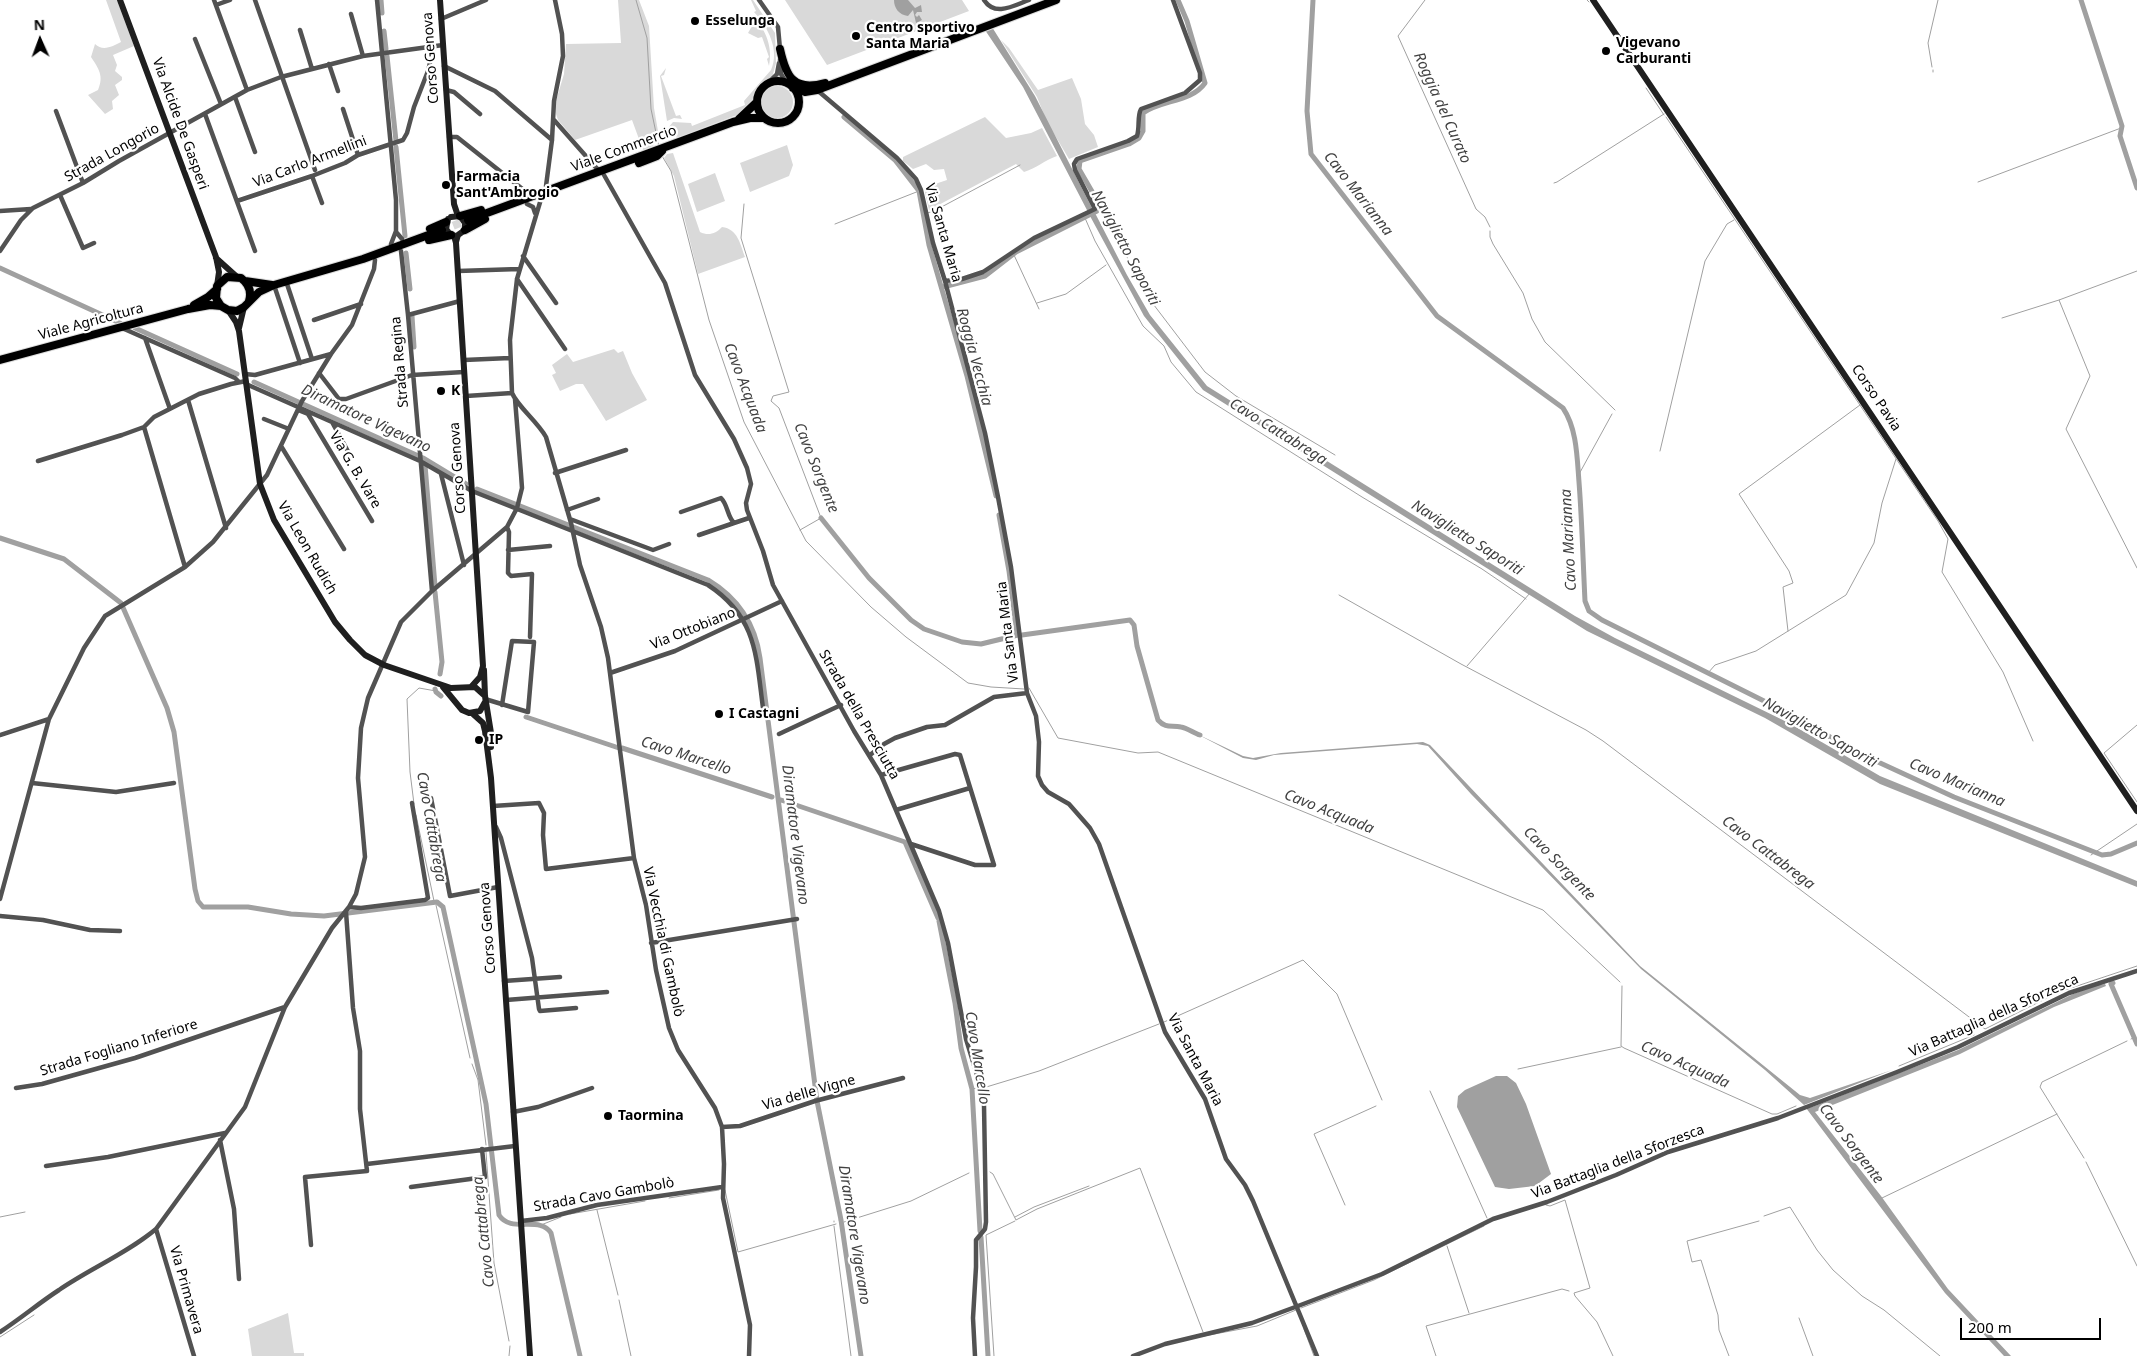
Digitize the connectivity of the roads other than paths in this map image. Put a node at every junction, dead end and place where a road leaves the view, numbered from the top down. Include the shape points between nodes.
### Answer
1 (120, 0) edge
2 (230, 0) edge
3 (255, 0) edge
4 (377, 0) edge
5 (440, 0) edge
6 (486, 0) edge
7 (555, 0) edge
8 (759, 0) edge
9 (984, 0) edge
10 (1029, 0) edge
11 (1036, 0) edge
12 (1056, 0) edge
13 (1173, 0) edge
14 (1593, 0) edge
15 (215, 3) edge
16 (1030, 10) junction
17 (351, 14) dead end
18 (441, 19) junction
19 (300, 30) dead end
20 (195, 39) dead end
21 (434, 46) junction
22 (443, 46) junction
23 (780, 52) junction
24 (382, 53) junction
25 (363, 56) junction
26 (329, 64) junction
27 (444, 66) junction
28 (312, 69) junction
29 (865, 72) junction
30 (281, 77) junction
31 (766, 85) junction
32 (790, 86) junction
33 (247, 90) junction
34 (446, 90) junction
35 (817, 90) junction
36 (338, 92) dead end
37 (235, 96) junction
38 (757, 102) junction
39 (221, 104) junction
40 (798, 108) junction
41 (343, 109) dead end
42 (56, 111) dead end
43 (205, 114) junction
44 (480, 114) dead end
45 (764, 118) junction
46 (554, 120) junction
47 (733, 122) junction
48 (170, 134) junction
49 (449, 137) junction
50 (552, 140) junction
51 (391, 144) junction
52 (255, 152) dead end
53 (358, 155) junction
54 (313, 173) junction
55 (602, 174) junction
56 (83, 183) junction
57 (546, 186) junction
58 (525, 191) dead end
59 (60, 195) junction
60 (541, 199) junction
61 (237, 200) junction
62 (322, 203) dead end
63 (527, 204) junction
64 (33, 208) junction
65 (0, 211) edge
66 (536, 216) junction
67 (454, 218) junction
68 (468, 220) tunnel mouth
69 (442, 230) tunnel mouth
70 (396, 231) junction
71 (457, 234) junction
72 (402, 239) junction
73 (94, 243) dead end
74 (390, 244) junction
75 (0, 251) edge
76 (255, 251) dead end
77 (400, 251) junction
78 (524, 256) junction
79 (216, 257) junction
80 (376, 260) junction
81 (350, 263) junction
82 (519, 269) junction
83 (458, 270) junction
84 (236, 276) junction
85 (517, 278) junction
86 (245, 281) junction
87 (286, 281) junction
88 (946, 284) junction
89 (274, 285) junction
90 (217, 288) junction
91 (460, 301) junction
92 (556, 303) dead end
93 (247, 304) junction
94 (361, 304) junction
95 (224, 308) junction
96 (188, 309) junction
97 (408, 315) junction
98 (314, 320) dead end
99 (122, 327) junction
100 (239, 332) junction
101 (146, 338) junction
102 (566, 349) dead end
103 (331, 354) junction
104 (510, 358) junction
105 (312, 359) junction
106 (0, 360) edge
107 (464, 360) junction
108 (300, 363) junction
109 (464, 372) junction
110 (319, 373) junction
111 (412, 375) junction
112 (244, 380) junction
113 (512, 393) junction
114 (466, 396) junction
115 (515, 399) junction
116 (188, 400) junction
117 (300, 406) junction
118 (170, 409) junction
119 (264, 419) dead end
120 (331, 421) junction
121 (144, 427) junction
122 (289, 429) junction
123 (281, 446) junction
124 (626, 450) dead end
125 (351, 456) dead end
126 (420, 458) junction
127 (38, 461) dead end
128 (556, 472) junction
129 (441, 474) junction
130 (260, 484) junction
131 (472, 491) junction
132 (598, 499) dead end
133 (516, 509) junction
134 (567, 510) junction
135 (681, 512) dead end
136 (749, 518) junction
137 (372, 521) dead end
138 (571, 521) junction
139 (734, 523) junction
140 (507, 527) junction
141 (226, 528) junction
142 (572, 531) junction
143 (699, 535) dead end
144 (669, 544) dead end
145 (550, 546) dead end
146 (344, 549) dead end
147 (508, 550) junction
148 (476, 554) junction
149 (464, 565) junction
150 (185, 567) junction
151 (432, 591) junction
152 (782, 601) junction
153 (746, 619) junction
154 (530, 637) dead end
155 (384, 665) junction
156 (484, 666) junction
157 (610, 673) junction
158 (438, 683) junction
159 (468, 688) junction
160 (1026, 693) junction
161 (485, 699) junction
162 (459, 703) junction
163 (502, 705) junction
164 (841, 705) junction
165 (763, 708) dead end
166 (473, 714) junction
167 (49, 719) junction
168 (0, 734) edge
169 (779, 734) dead end
170 (870, 755) junction
171 (882, 775) junction
172 (491, 778) junction
173 (32, 783) junction
174 (174, 783) dead end
175 (970, 788) junction
176 (431, 798) dead end
177 (412, 803) dead end
178 (493, 806) junction
179 (896, 810) junction
180 (2137, 811) edge
181 (493, 820) junction
182 (911, 844) junction
183 (634, 858) junction
184 (498, 887) junction
185 (0, 899) edge
186 (349, 907) junction
187 (345, 914) junction
188 (0, 916) edge
189 (797, 919) dead end
190 (120, 931) dead end
191 (651, 943) junction
192 (2137, 971) edge
193 (560, 977) dead end
194 (536, 979) junction
195 (504, 981) junction
196 (607, 992) dead end
197 (537, 998) junction
198 (506, 1000) junction
199 (286, 1007) junction
200 (576, 1008) dead end
201 (903, 1078) dead end
202 (16, 1088) dead end
203 (592, 1088) dead end
204 (513, 1112) junction
205 (722, 1127) junction
206 (225, 1133) junction
207 (220, 1140) junction
208 (514, 1146) junction
209 (482, 1149) junction
210 (367, 1164) junction
211 (46, 1166) dead end
212 (722, 1186) junction
213 (411, 1187) dead end
214 (521, 1224) junction
215 (156, 1229) junction
216 (311, 1245) dead end
217 (238, 1279) dead end
218 (1298, 1306) junction
219 (0, 1332) edge
220 (194, 1356) edge
221 (530, 1356) edge
222 (749, 1356) edge
223 (975, 1356) edge
224 (1133, 1356) edge
225 (1317, 1356) edge

1 - 48 main road, Via Alcide De Gasperi
2 - 15 street
3 - 30 street
4 - 24 street
5 - 18 main road, Corso Genova
6 - 18 street
7 - 46 street via 563,45
8 - 23 street via 778,27
9 - 10 street via 994,10
11 - 16 main road
12 - 16 main road, Viale Commercio
13 - 88 street via 1200,80 1185,92 1141,109 1137,136 1076,159 1075,170 1093,211 1034,238 983,272
14 - 180 main road, Corso Pavia
15 - 33 street
16 - 29 main road, Viale Commercio
17 - 25 street
18 - 22 main road, Corso Genova
19 - 28 street
20 - 39 street
21 - 22 street, Strada Longorio
21 - 24 street, Strada Longorio
21 - 51 street via 407,133 401,141
22 - 27 main road, Corso Genova
23 - 29 main road via 785,70 798,84 818,84
23 - 31 street via 777,74
23 - 32 street via 781,74
24 - 25 street, Strada Longorio
24 - 51 street
25 - 26 street, Strada Longorio
26 - 28 street, Strada Longorio
26 - 36 street
27 - 34 main road, Corso Genova
27 - 50 street via 495,91
28 - 30 street, Strada Longorio
29 - 35 main road, Viale Commercio
30 - 33 street, Strada Longorio
30 - 54 street
31 - 32 main road, Viale Commercio via 777,81
31 - 38 main road, Viale Commercio
32 - 35 main road, Viale Commercio via 805,92
32 - 40 main road via 798,97
33 - 37 street, Strada Longorio
34 - 44 street via 454,92
34 - 49 main road, Corso Genova
35 - 40 main road, Viale Commercio via 807,96
35 - 88 street, Via Santa Maria via 908,169 921,190
37 - 39 street, Strada Longorio
37 - 52 street
38 - 45 main road
38 - 47 main road, Viale Commercio
39 - 43 street, Strada Longorio
40 - 45 main road, Viale Commercio via 792,117 782,122 770,122
41 - 53 street
42 - 56 street
43 - 48 street, Strada Longorio
43 - 61 street
45 - 47 main road, Viale Commercio
46 - 50 street
46 - 55 street, Strada della Presciutta
47 - 55 main road, Viale Commercio
48 - 56 street, Strada Longorio
48 - 79 main road, Via Alcide De Gasperi
49 - 58 street via 457,136
49 - 67 main road, Corso Genova
50 - 57 street
51 - 53 street, Via Carlo Armellini
51 - 70 street
53 - 54 street, Via Carlo Armellini via 346,163
54 - 61 street, Via Carlo Armellini
54 - 62 street
55 - 57 main road via 572,176
55 - 60 main road
55 - 68 main road, Viale Commercio
55 - 136 street, Strada della Presciutta via 665,283 695,375 734,439 747,468 751,484 746,502
56 - 59 street, Strada Longorio
57 - 67 main road
59 - 64 street, Strada Longorio
59 - 73 street via 83,248
60 - 63 main road
60 - 66 street
61 - 76 street
63 - 66 street via 533,207
63 - 71 main road via 478,222
64 - 65 street
64 - 75 street, Strada Longorio
66 - 78 street
67 - 71 main road, Corso Genova via 446,229
67 - 71 main road, Corso Genova via 466,223
67 - 72 main road
69 - 81 main road, Viale Agricoltura
70 - 72 street
70 - 74 street
71 - 77 main road via 437,237
71 - 83 main road, Corso Genova
72 - 74 main road
74 - 81 main road via 365,253
77 - 80 main road
77 - 97 street, Strada Regina
78 - 82 street
78 - 92 street
79 - 84 main road, Via Alcide De Gasperi
79 - 90 main road, Via Alcide De Gasperi
80 - 81 main road
80 - 94 street
81 - 87 main road, Viale Agricoltura
82 - 83 street
82 - 85 street
83 - 91 main road, Corso Genova
84 - 86 main road, Viale Agricoltura
84 - 90 main road, Viale Agricoltura via 223,279
85 - 102 street
85 - 104 street
86 - 89 main road, Viale Agricoltura
86 - 93 main road via 250,290
87 - 89 main road, Viale Agricoltura
87 - 105 street
88 - 160 street, Via Santa Maria via 998,497 1011,567
89 - 93 main road, Viale Agricoltura via 259,292
89 - 108 street
90 - 95 main road via 216,298
90 - 96 main road, Viale Agricoltura
91 - 97 street
91 - 107 main road, Corso Genova
93 - 95 main road, Viale Agricoltura via 236,311
93 - 100 main road
94 - 98 street
94 - 103 street via 352,325
95 - 96 main road, Viale Agricoltura via 210,305
95 - 100 main road via 236,322
96 - 99 main road, Viale Agricoltura
97 - 111 street, Strada Regina
99 - 101 street
99 - 106 main road, Viale Agricoltura
100 - 112 main road, Via Leon Rudich
101 - 112 street
101 - 118 street
103 - 105 street
103 - 110 street
104 - 107 street
104 - 113 street
105 - 108 street
107 - 109 main road, Corso Genova
108 - 112 street
109 - 111 street
109 - 114 main road, Corso Genova
110 - 111 street via 339,399
110 - 117 street
111 - 126 street, Strada Regina
112 - 116 street
112 - 117 street
112 - 130 main road, Via Leon Rudich
113 - 114 street
113 - 115 street
114 - 131 main road, Corso Genova
115 - 128 street, Via Vecchia di Gambolò via 540,426
115 - 133 street via 522,474 520,502
116 - 118 street
116 - 141 street
117 - 120 street
117 - 122 street
117 - 137 street, Via G. B. Vare via 308,414
118 - 121 street via 154,417
119 - 122 street
120 - 125 street
120 - 126 street
121 - 127 street
121 - 150 street
122 - 123 street
123 - 130 street
123 - 146 street
124 - 128 street
126 - 129 street
126 - 151 street, Strada Regina
128 - 134 street, Via Vecchia di Gambolò
129 - 131 street
129 - 149 street
130 - 141 street
130 - 155 main road, Via Leon Rudich via 274,520 336,622 365,655
131 - 133 street
131 - 148 main road, Corso Genova
132 - 134 street
133 - 140 street
133 - 142 street
134 - 138 street, Via Vecchia di Gambolò
135 - 139 street via 721,498
136 - 139 street
136 - 152 street, Strada della Presciutta
138 - 142 street, Via Vecchia di Gambolò
138 - 144 street via 653,550
139 - 143 street
140 - 147 street
140 - 148 street
141 - 150 street
142 - 153 street via 702,582 728,600
142 - 157 street, Via Vecchia di Gambolò via 601,627
145 - 147 street
147 - 154 street via 508,572 511,576 532,574
148 - 149 street
148 - 156 main road, Corso Genova
149 - 151 street
150 - 167 street via 105,616 84,648
151 - 155 street via 401,622
152 - 153 street, Via Ottobiano
152 - 164 street, Strada della Presciutta
153 - 157 street, Via Ottobiano via 675,651
153 - 165 street via 755,647
155 - 158 main road, Via Leon Rudich
155 - 186 street via 368,698 361,728 358,778 365,857 356,894
156 - 159 main road via 480,677
156 - 161 main road, Corso Genova
157 - 183 street, Via Vecchia di Gambolò
158 - 159 main road, Via Leon Rudich via 451,688
158 - 162 main road
159 - 161 main road via 479,689
159 - 162 main road via 459,695
160 - 170 street via 994,696 945,725 926,727 895,738
160 - 218 street, Via Santa Maria via 1036,716 1039,780 1048,792 1068,804 1090,828 1099,844 1165,1032 1205,1099 1226,1159 1245,1185
161 - 163 street
161 - 166 main road via 483,708
161 - 172 main road, Corso Genova via 491,732
162 - 166 main road via 462,710
163 - 163 street via 528,712 534,642 512,641
164 - 169 street
164 - 170 street, Strada della Presciutta
166 - 172 main road, Corso Genova via 483,723
167 - 168 street
167 - 173 street
170 - 171 street, Strada della Presciutta
171 - 175 street via 956,754 960,755
171 - 179 street, Strada della Presciutta
172 - 178 main road, Corso Genova
173 - 174 street via 116,792
173 - 185 street
175 - 179 street
175 - 182 street via 994,865 975,865
176 - 184 street via 450,896
177 - 186 street via 428,898
178 - 181 main road, Corso Genova
178 - 183 street via 539,803 544,813 546,869
179 - 182 street, Strada della Presciutta
181 - 184 main road, Corso Genova
181 - 194 street via 501,838
182 - 223 street, Strada della Presciutta via 945,932 966,1039 984,1106 986,1222 985,1229 976,1240
183 - 191 street, Via Vecchia di Gambolò via 646,904
184 - 195 main road, Corso Genova
186 - 187 street
187 - 199 street via 332,928
187 - 210 street via 360,1051 360,1109
188 - 190 street via 43,920 90,930
189 - 191 street
191 - 205 street, Via Vecchia di Gambolò via 674,1042 715,1108
192 - 218 street, Via Battaglia della Sforzesca via 2069,993 1958,1047 1778,1118 1668,1152 1547,1202 1493,1219 1382,1274
193 - 194 street
194 - 195 street
194 - 197 street
195 - 198 main road, Corso Genova
196 - 197 street
197 - 198 street
197 - 200 street via 540,1011
198 - 204 main road, Corso Genova
199 - 202 street, Strada Fogliano Inferiore via 135,1058
199 - 206 street via 245,1107
201 - 205 street, Via delle Vigne via 740,1126
203 - 204 street
204 - 208 main road, Corso Genova
205 - 212 street, Via Vecchia di Gambolò
206 - 207 street
206 - 211 street
207 - 215 street
207 - 217 street via 234,1209
208 - 209 street
208 - 214 main road, Corso Genova
209 - 210 street
209 - 213 street via 485,1177
210 - 216 street via 368,1170 305,1177
212 - 214 street, Strada Cavo Gambolò via 596,1206
212 - 222 street, Via Vecchia di Gambolò via 750,1325
214 - 221 main road, Corso Genova
215 - 219 street via 141,1242 60,1289
215 - 220 street, Via Primavera
218 - 224 street, Via Battaglia della Sforzesca via 1252,1323 1165,1344
218 - 225 street, Via Santa Maria

